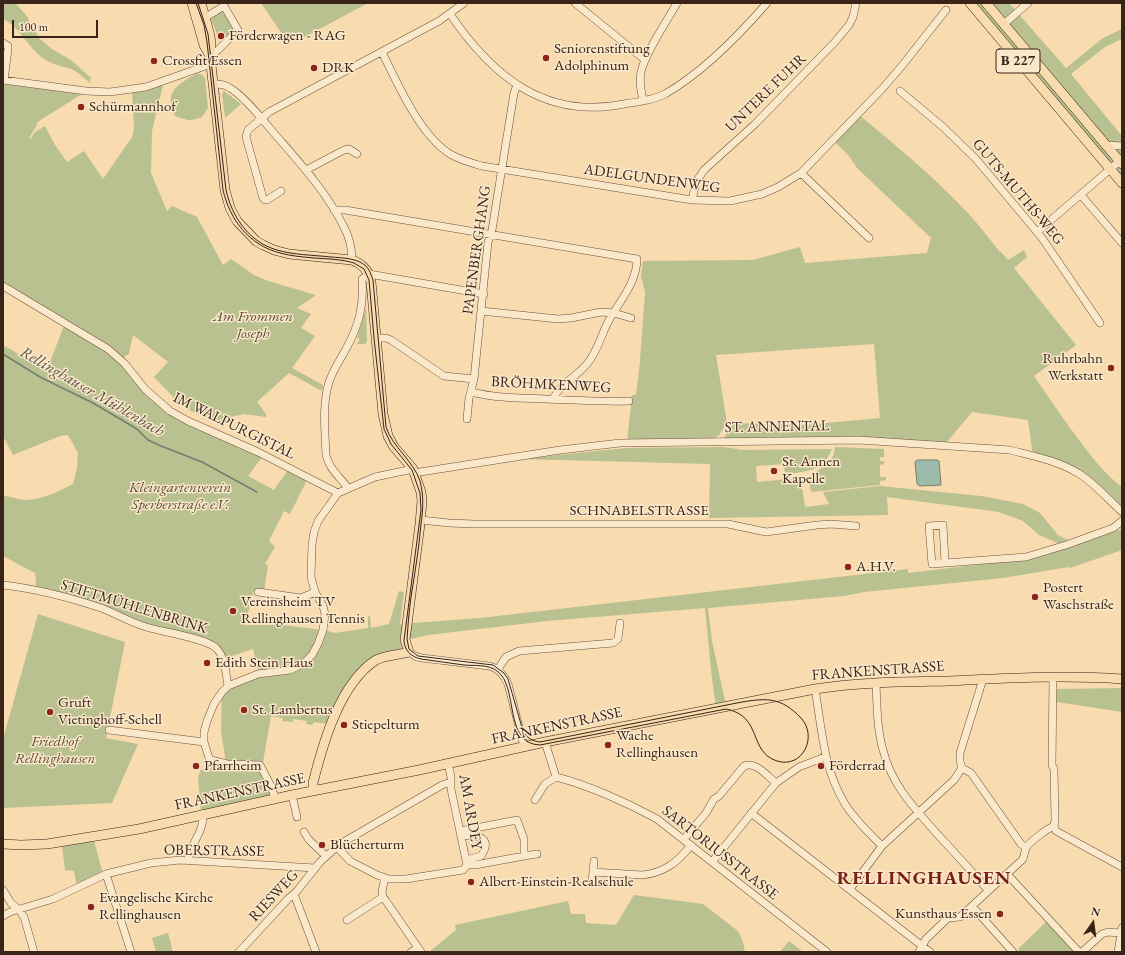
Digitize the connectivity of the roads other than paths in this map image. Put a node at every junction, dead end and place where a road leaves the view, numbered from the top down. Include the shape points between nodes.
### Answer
1 (192, 3) edge
2 (201, 3) edge
3 (464, 3) edge
4 (575, 3) edge
5 (678, 3) edge
6 (767, 3) edge
7 (856, 3) edge
8 (970, 3) edge
9 (986, 3) edge
10 (1028, 3) edge
11 (946, 10) dead end
12 (450, 14) junction
13 (206, 17) junction
14 (1004, 24) junction
15 (3, 43) edge
16 (382, 52) junction
17 (210, 60) junction
18 (644, 60) junction
19 (4, 80) edge
20 (213, 84) junction
21 (517, 85) junction
22 (900, 91) dead end
23 (643, 100) junction
24 (261, 118) junction
25 (1105, 145) junction
26 (1122, 146) edge
27 (357, 154) dead end
28 (1121, 162) edge
29 (1110, 168) junction
30 (306, 170) junction
31 (502, 170) junction
32 (801, 173) junction
33 (1122, 183) edge
34 (281, 191) dead end
35 (1081, 195) junction
36 (692, 200) junction
37 (334, 210) junction
38 (1038, 232) junction
39 (490, 236) junction
40 (869, 238) dead end
41 (1122, 243) edge
42 (352, 260) junction
43 (369, 274) junction
44 (3, 286) edge
45 (484, 294) junction
46 (481, 311) junction
47 (614, 313) junction
48 (631, 318) dead end
49 (1100, 323) dead end
50 (376, 338) junction
51 (474, 380) junction
52 (471, 392) junction
53 (553, 399) junction
54 (629, 401) dead end
55 (467, 419) dead end
56 (413, 471) junction
57 (348, 488) junction
58 (338, 493) junction
59 (1122, 512) edge
60 (421, 520) junction
61 (1122, 521) edge
62 (856, 526) dead end
63 (945, 562) junction
64 (3, 585) edge
65 (258, 592) dead end
66 (315, 592) junction
67 (620, 623) dead end
68 (409, 652) junction
69 (498, 670) junction
70 (1053, 677) junction
71 (983, 679) junction
72 (1122, 679) edge
73 (876, 683) junction
74 (228, 686) junction
75 (815, 688) junction
76 (109, 730) dead end
77 (204, 742) junction
78 (545, 742) junction
79 (524, 746) junction
80 (825, 757) junction
81 (448, 763) junction
82 (962, 768) junction
83 (556, 777) junction
84 (451, 782) junction
85 (776, 783) junction
86 (313, 791) junction
87 (292, 795) junction
88 (276, 798) junction
89 (535, 800) dead end
90 (751, 813) junction
91 (918, 813) junction
92 (202, 814) junction
93 (298, 817) dead end
94 (1054, 826) junction
95 (304, 832) dead end
96 (460, 834) junction
97 (684, 839) junction
98 (3, 844) edge
99 (691, 845) junction
100 (882, 846) junction
101 (337, 847) junction
102 (1026, 848) junction
103 (537, 854) dead end
104 (326, 856) junction
105 (524, 856) junction
106 (188, 861) junction
107 (594, 861) dead end
108 (466, 862) junction
109 (712, 862) junction
110 (1122, 867) edge
111 (315, 868) junction
112 (593, 872) junction
113 (106, 874) junction
114 (1007, 874) junction
115 (385, 878) junction
116 (592, 882) dead end
117 (850, 889) junction
118 (3, 890) edge
119 (988, 890) junction
120 (294, 894) junction
121 (382, 897) junction
122 (972, 906) junction
123 (19, 910) junction
124 (3, 916) edge
125 (347, 920) dead end
126 (1121, 931) edge
127 (921, 949) edge
128 (419, 950) edge
129 (34, 952) edge
130 (131, 952) edge
131 (239, 952) edge
132 (316, 952) edge
133 (410, 952) edge
134 (827, 952) edge
135 (930, 952) edge
136 (1013, 952) edge
137 (1080, 952) edge
138 (1118, 952) edge

1 - 17 main road
2 - 13 main road
3 - 12 street
4 - 18 street
5 - 18 street
6 - 23 street via 716,55 690,76 664,94
7 - 36 street, UNTERE FUHR via 849,25 834,43 755,124 704,170 696,182
8 - 29 main road, B 227
9 - 14 main road, B 227
10 - 14 street
11 - 32 street, ADELGUNDENWEG via 882,89
12 - 16 street
12 - 21 street via 480,52
13 - 17 main road via 210,36
13 - 17 street via 224,6 238,30
14 - 25 main road, B 227
15 - 19 street via 8,46
16 - 24 street
16 - 31 street, ADELGUNDENWEG via 415,115 425,131 439,145 449,154 462,160
17 - 19 street via 146,87 110,92
17 - 20 main road
18 - 23 street via 640,81
20 - 24 street via 231,88
20 - 42 main road via 225,190 230,208 240,225 256,241 274,250
21 - 23 street via 550,101 577,107 604,108
21 - 31 street, PAPENBERGHANG
22 - 38 street, GUTS-MUTHS-WEG via 976,159
24 - 30 street
24 - 34 street via 246,134 262,195 267,200
25 - 26 street
25 - 28 main road, B 227
27 - 30 street via 348,149 344,150
28 - 29 street
29 - 33 main road, B 227
29 - 35 street
30 - 37 street
31 - 36 street, ADELGUNDENWEG
31 - 39 street, PAPENBERGHANG
32 - 36 street, ADELGUNDENWEG via 778,187 751,198 720,202
32 - 40 street
35 - 38 street
35 - 41 street
37 - 39 street
37 - 42 street via 350,239
38 - 49 street, GUTS-MUTHS-WEG
39 - 45 street, PAPENBERGHANG
39 - 47 street via 637,259 634,278
42 - 43 main road
43 - 45 street
43 - 50 main road
43 - 57 street via 362,279 362,306 355,331 334,370 326,394 326,455 331,468
44 - 58 street, IM WALPURGISTAL via 108,349 125,364 145,389 170,411
45 - 46 street, PAPENBERGHANG
46 - 47 street via 558,319 601,312
46 - 51 street, PAPENBERGHANG
47 - 48 street
47 - 53 street via 588,363 560,387
50 - 51 street, BRÖHMKENWEG via 391,340 444,376
50 - 56 main road via 386,430 394,447
51 - 52 street, PAPENBERGHANG
52 - 53 street, BRÖHMKENWEG via 481,395
52 - 55 street, PAPENBERGHANG
53 - 54 street, BRÖHMKENWEG
56 - 57 street via 383,475
56 - 59 street, ST. ANNENTAL via 620,443 859,440 1010,450 1033,456 1080,474
56 - 60 main road via 421,492
57 - 58 street
58 - 66 street via 318,521 314,532 311,577
60 - 62 street, SCHNABELSTRASSE via 474,524 728,524 766,532 830,524
60 - 68 main road via 405,640
61 - 63 street via 1113,528 1026,557
63 - 63 street via 932,564 929,526 943,525
64 - 74 street, STIFTMÜHLENBRINK via 77,600 145,626 206,642 221,654
65 - 66 street via 301,598
66 - 74 street via 324,606 325,614 318,644 308,660 290,670 258,674
67 - 69 street via 618,638 613,643 518,651 506,657
68 - 69 street via 417,657 489,666
68 - 86 main road via 378,660 354,682 330,725
69 - 79 street via 508,684
70 - 71 main road, FRANKENSTRASSE
70 - 72 main road, FRANKENSTRASSE
70 - 94 street
71 - 73 main road, FRANKENSTRASSE
71 - 82 street via 960,753
73 - 75 main road, FRANKENSTRASSE
73 - 91 street via 879,732 886,760 900,789
74 - 77 street via 212,708 204,732
75 - 78 main road, FRANKENSTRASSE
75 - 80 street
76 - 77 street
77 - 88 street via 211,760 228,764 260,765
78 - 79 main road, FRANKENSTRASSE
78 - 83 street
79 - 81 main road, FRANKENSTRASSE
80 - 85 street via 799,767
80 - 100 street via 846,805 860,824
81 - 84 street, AM ARDEY
81 - 86 main road, FRANKENSTRASSE
82 - 91 street via 954,780
82 - 102 street via 971,773
83 - 89 street via 545,784
83 - 97 street, SARTORIUSSTRASSE via 641,810
84 - 96 street, AM ARDEY
84 - 101 street
85 - 90 street
85 - 97 street via 753,765 744,766 714,799
86 - 87 main road, FRANKENSTRASSE
87 - 88 main road, FRANKENSTRASSE
87 - 93 street
88 - 92 main road, FRANKENSTRASSE
90 - 109 street
90 - 117 street
91 - 100 street
91 - 119 street
92 - 98 main road, FRANKENSTRASSE via 47,844
92 - 106 street via 200,833 189,852
94 - 102 street
94 - 110 street via 1056,831
95 - 104 street
96 - 105 street via 517,820 524,839
96 - 108 street, AM ARDEY
96 - 108 street via 479,836 486,846 481,856
97 - 99 street, SARTORIUSSTRASSE
99 - 109 street, SARTORIUSSTRASSE
99 - 112 street via 677,861 660,872 642,875
100 - 117 street
101 - 104 street
101 - 115 street via 350,861
102 - 114 street via 1024,857
103 - 105 street
104 - 111 street, RIESWEG
105 - 108 street via 475,865
106 - 111 street, OBERSTRASSE
106 - 113 street, OBERSTRASSE via 151,863
107 - 112 street
108 - 115 street via 463,870 406,880
109 - 134 street, SARTORIUSSTRASSE
111 - 120 street, RIESWEG
112 - 116 street
113 - 123 street, OBERSTRASSE via 53,899
113 - 130 street
114 - 119 street
114 - 137 street
115 - 121 street
117 - 127 street
118 - 123 street
119 - 122 street
120 - 131 street, RIESWEG
120 - 132 street
121 - 125 street
121 - 128 street
122 - 127 street via 960,917 948,918 926,939
122 - 136 street
123 - 124 street, OBERSTRASSE
123 - 129 street via 24,917
126 - 137 street via 1102,934
126 - 138 street
127 - 135 street
128 - 133 street

